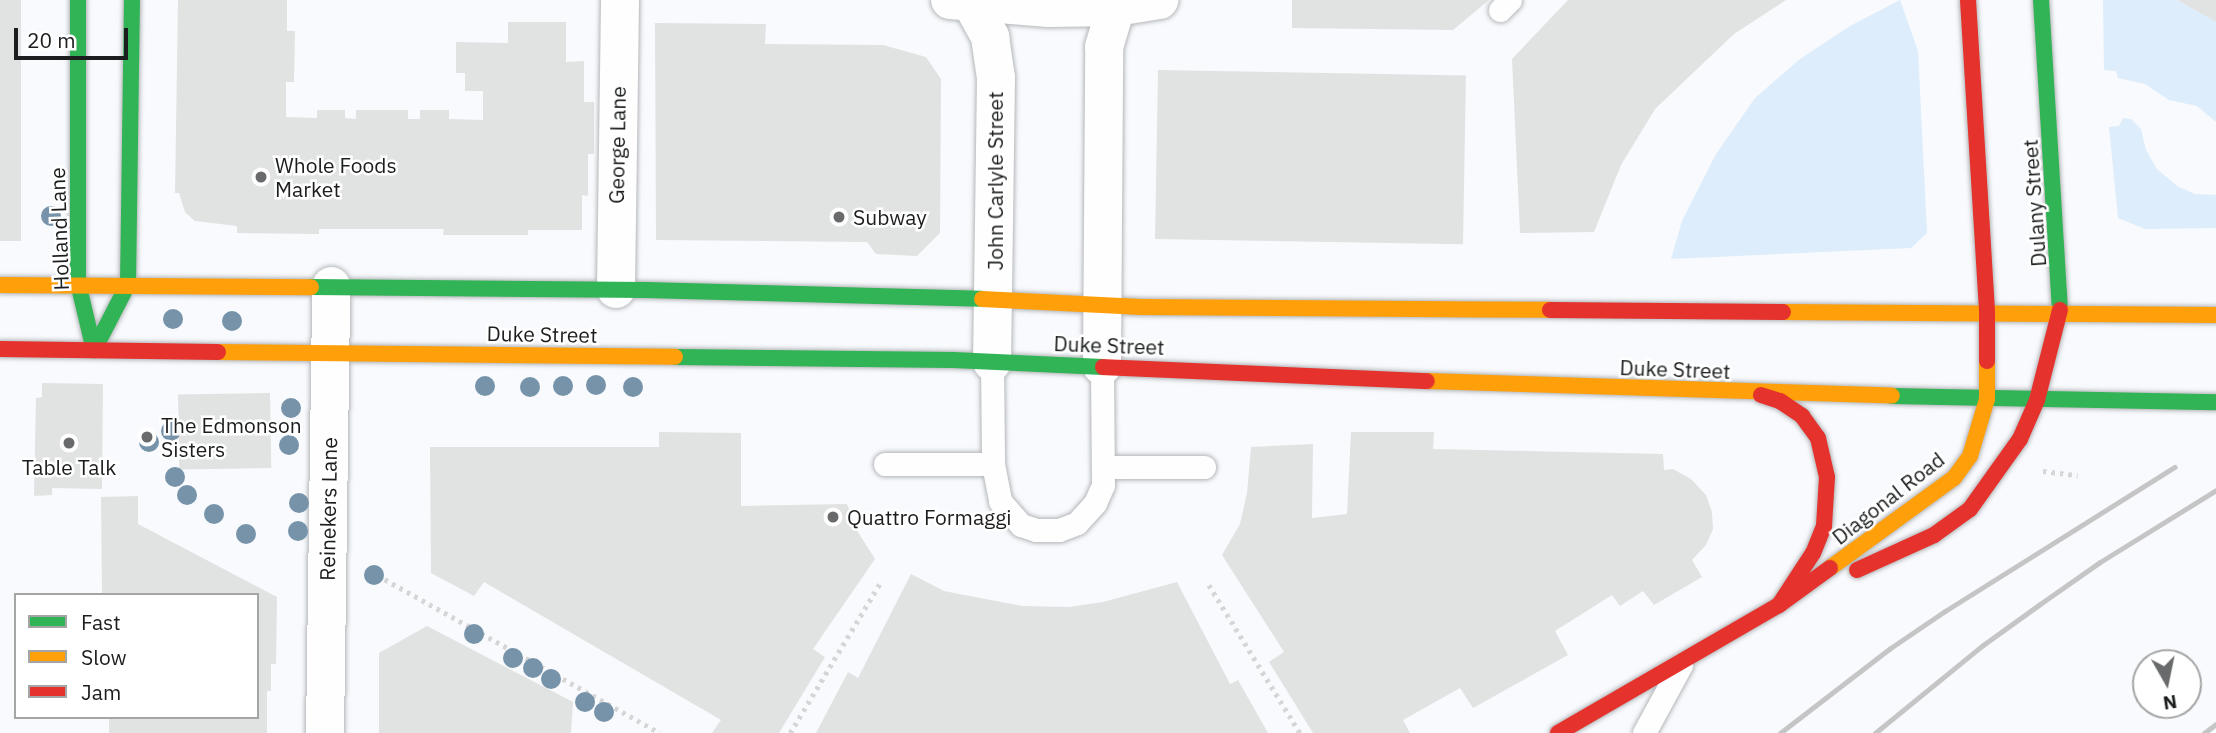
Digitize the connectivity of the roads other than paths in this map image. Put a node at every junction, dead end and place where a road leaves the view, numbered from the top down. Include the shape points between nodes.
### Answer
1 (78, 0) edge
2 (132, 0) edge
3 (620, 0) edge
4 (1159, 0) edge
5 (1968, 0) edge
6 (2041, 0) edge
7 (960, 2) edge
8 (1116, 6) junction
9 (78, 284) junction
10 (128, 284) junction
11 (0, 285) edge
12 (331, 285) junction
13 (616, 289) junction
14 (995, 300) junction
15 (1103, 306) junction
16 (2060, 312) junction
17 (1987, 313) junction
18 (2216, 315) edge
19 (0, 349) edge
20 (94, 350) junction
21 (330, 352) junction
22 (992, 362) junction
23 (1102, 366) junction
24 (1748, 392) junction
25 (1987, 399) junction
26 (2037, 400) junction
27 (2216, 401) edge
28 (885, 464) dead end
29 (993, 464) junction
30 (1104, 467) junction
31 (1204, 467) dead end
32 (1779, 605) junction
33 (1684, 661) junction
34 (325, 733) edge
35 (1558, 733) edge
36 (1644, 733) edge

1 - 9 main road, Holland Lane
2 - 10 main road
3 - 13 street, George Lane
4 - 8 street, John Carlyle Street
5 - 17 main road
6 - 16 main road, Dulany Street
7 - 8 street, John Carlyle Street via 1049,8
7 - 14 street, John Carlyle Street via 990,37 996,78
8 - 15 street via 1104,47
9 - 10 main road, Duke Street
9 - 11 main road, Duke Street
9 - 20 main road, Holland Lane
10 - 12 main road, Duke Street
10 - 20 main road
12 - 13 main road, Duke Street
12 - 21 street, Reinekers Lane
13 - 14 main road, Duke Street
14 - 15 main road, Duke Street
14 - 22 street, John Carlyle Street
15 - 17 main road, Duke Street
15 - 23 street
16 - 17 main road, Duke Street
16 - 18 main road, Duke Street
16 - 26 main road, Dulany Street
17 - 25 main road, Diagonal Road
19 - 20 main road, Duke Street
20 - 21 main road, Duke Street
21 - 22 main road, Duke Street
21 - 34 street, Reinekers Lane
22 - 23 main road, Duke Street
22 - 29 lane
23 - 24 main road, Duke Street
23 - 30 lane
24 - 25 main road, Duke Street
24 - 32 main road via 1780,401 1802,416 1818,438 1827,477 1824,526 1813,553
25 - 26 main road, Duke Street
25 - 32 main road, Diagonal Road via 1970,456 1954,478
26 - 27 main road, Duke Street
26 - 32 main road, Diagonal Road via 2020,439 1970,509 1934,535
28 - 29 lane
29 - 30 lane via 1000,500 1021,525 1036,530 1059,530 1077,523 1095,503
30 - 31 lane
32 - 33 main road, Diagonal Road
33 - 35 main road, Diagonal Road
33 - 36 lane

